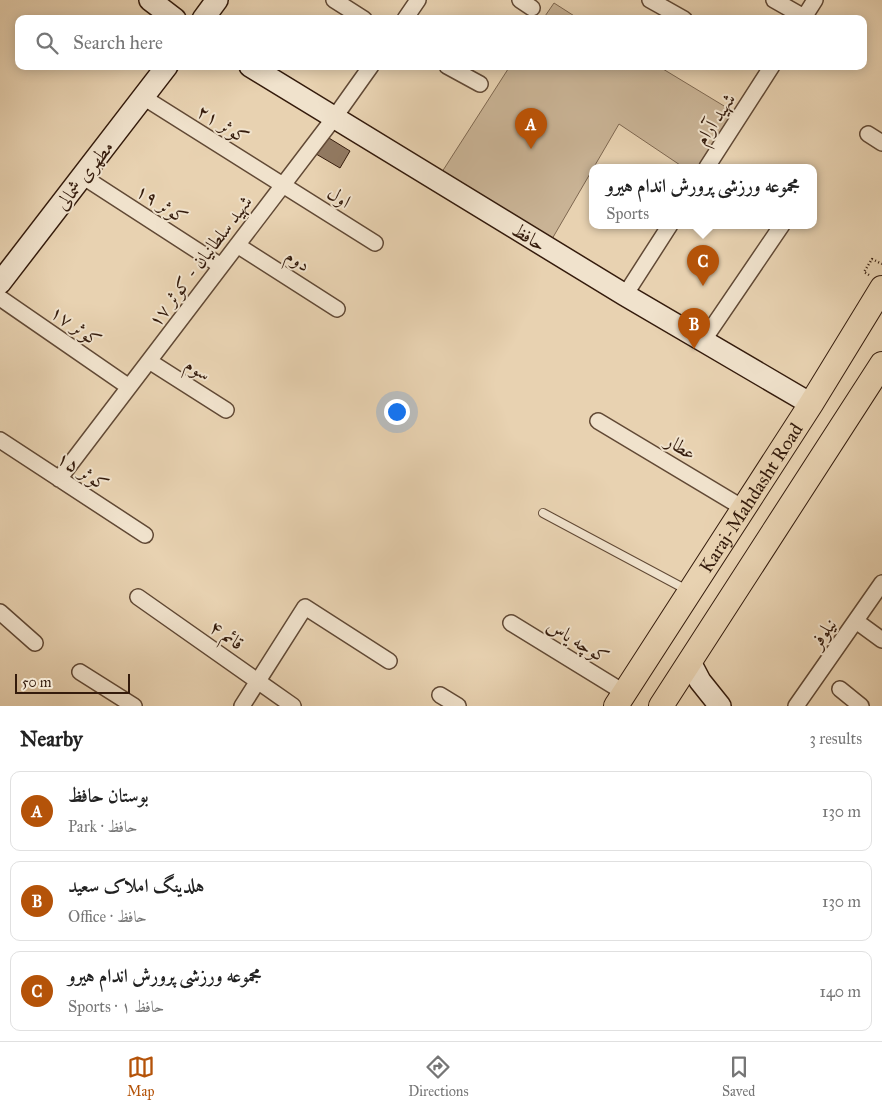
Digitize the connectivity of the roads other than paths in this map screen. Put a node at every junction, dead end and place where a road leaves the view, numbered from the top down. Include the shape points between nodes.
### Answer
1 (150, 0) edge
2 (217, 0) edge
3 (334, 0) edge
4 (418, 0) edge
5 (650, 0) edge
6 (774, 0) edge
7 (815, 0) edge
8 (170, 15) edge
9 (206, 15) edge
10 (358, 15) edge
11 (407, 15) edge
12 (677, 15) edge
13 (798, 15) edge
14 (805, 15) edge
15 (164, 70) edge
16 (256, 70) edge
17 (368, 70) edge
18 (454, 70) edge
19 (769, 70) edge
20 (480, 84) dead end
21 (143, 97) junction
22 (334, 118) junction
23 (868, 134) dead end
24 (882, 143) edge
25 (709, 164) edge
26 (82, 176) junction
27 (282, 186) junction
28 (666, 229) edge
29 (779, 229) edge
30 (375, 243) dead end
31 (237, 245) junction
32 (221, 266) junction
33 (0, 283) edge
34 (882, 288) edge
35 (625, 295) junction
36 (0, 298) edge
37 (337, 309) dead end
38 (703, 341) junction
39 (148, 361) junction
40 (882, 364) edge
41 (129, 388) junction
42 (811, 404) junction
43 (226, 410) dead end
44 (598, 421) dead end
45 (0, 440) edge
46 (59, 479) junction
47 (743, 508) junction
48 (543, 513) dead end
49 (145, 535) dead end
50 (882, 583) edge
51 (689, 591) junction
52 (138, 598) dead end
53 (0, 612) edge
54 (856, 621) junction
55 (511, 623) dead end
56 (882, 640) edge
57 (35, 643) dead end
58 (389, 661) dead end
59 (690, 662) junction
60 (80, 672) dead end
61 (259, 681) junction
62 (840, 689) dead end
63 (440, 695) dead end
64 (621, 699) edge
65 (134, 706) edge
66 (242, 706) edge
67 (293, 706) edge
68 (458, 706) edge
69 (661, 706) edge
70 (720, 706) edge
71 (796, 706) edge
72 (862, 706) edge

1 - 8 street
2 - 9 street
3 - 10 street
4 - 11 street
5 - 12 street
6 - 13 street
7 - 14 street
15 - 21 street, مطهری شمالی
16 - 22 street, حافظ
17 - 22 street, شهید سلطانیان - کوثر ۱۷
18 - 20 street
19 - 25 street, شهید آرام
21 - 26 street, مطهری شمالی
21 - 27 street, کوثر ۲۱
22 - 27 street, شهید سلطانیان - کوثر ۱۷
22 - 35 street, حافظ
23 - 24 street
26 - 32 street, کوثر ۱۹
26 - 33 street, مطهری شمالی
27 - 30 street, اول
27 - 31 street, شهید سلطانیان - کوثر ۱۷
28 - 35 street
29 - 38 street
31 - 32 street, شهید سلطانیان - کوثر ۱۷
31 - 37 street, دوم
32 - 39 street, شهید سلطانیان - کوثر ۱۷
34 - 42 main road, Karaj-Mahdasht Road
35 - 38 street, حافظ
36 - 41 street, کوثر ۱۷
38 - 42 street, حافظ
39 - 41 street, شهید سلطانیان - کوثر ۱۷
39 - 43 street, سوم
40 - 59 main road, Karaj-Mahdasht Road
41 - 46 street, شهید سلطانیان - کوثر ۱۷
42 - 47 main road, Karaj-Mahdasht Road
44 - 47 street, عطار
45 - 46 street, کوثر ۱۵
46 - 49 street, کوثر ۱۵
47 - 51 main road, Karaj-Mahdasht Road
48 - 51 lane
50 - 54 street, نیلوفر
51 - 64 main road, Karaj-Mahdasht Road
52 - 61 street, قائم ۴
53 - 57 street
54 - 56 street
54 - 71 street, نیلوفر
55 - 64 street, کوچه یاس
58 - 61 street via 304,607
59 - 69 main road, Karaj-Mahdasht Road
59 - 70 street
60 - 65 street
61 - 66 street
61 - 67 street, قائم ۴
62 - 72 street
63 - 68 street

